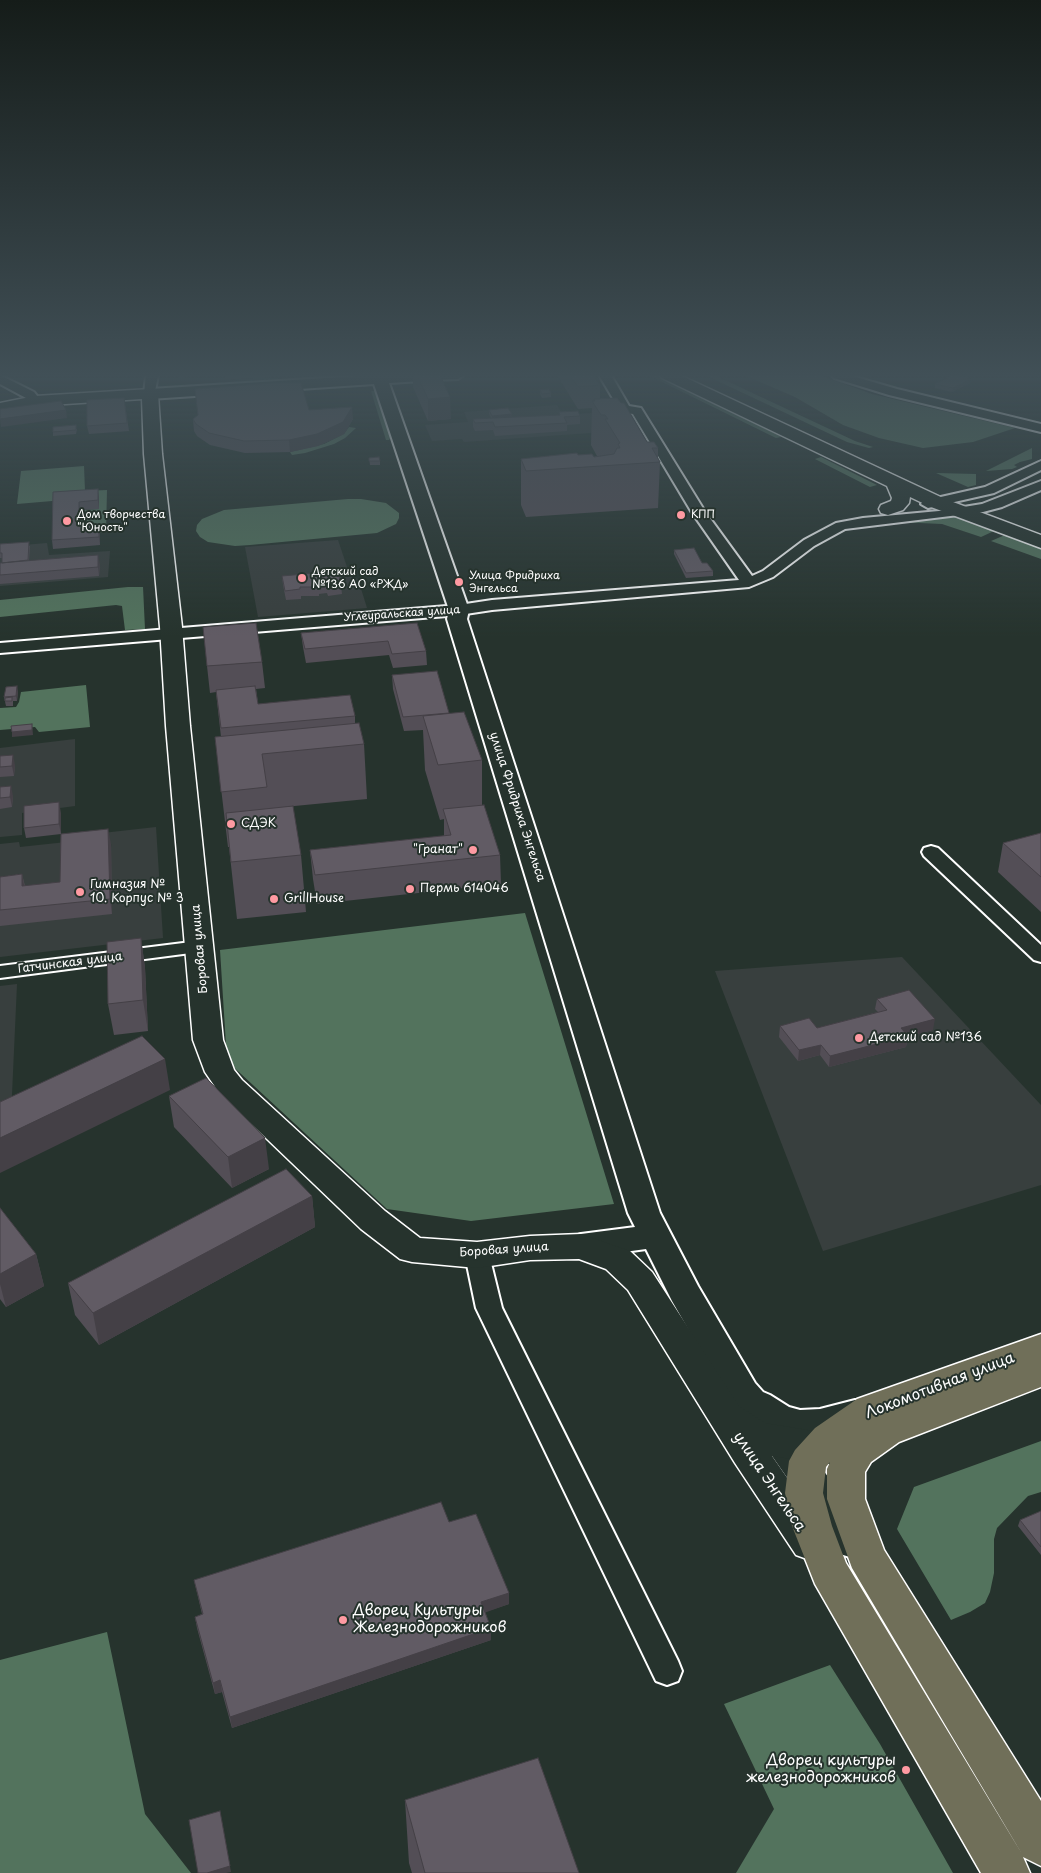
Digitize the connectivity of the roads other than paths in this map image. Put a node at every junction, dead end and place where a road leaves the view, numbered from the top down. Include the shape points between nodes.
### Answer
1 (154, 462) edge
2 (409, 462) edge
3 (669, 462) edge
4 (852, 462) edge
5 (871, 462) edge
6 (1041, 465) edge
7 (895, 483) junction
8 (1041, 485) edge
9 (938, 503) junction
10 (959, 505) junction
11 (888, 508) junction
12 (983, 508) junction
13 (1041, 530) edge
14 (1041, 542) edge
15 (796, 554) junction
16 (749, 583) junction
17 (459, 610) junction
18 (172, 633) junction
19 (0, 648) edge
20 (931, 852) dead end
21 (199, 947) junction
22 (1041, 956) edge
23 (0, 972) edge
24 (655, 1236) junction
25 (581, 1246) junction
26 (477, 1255) junction
27 (658, 1307) junction
28 (1041, 1348) edge
29 (1041, 1372) edge
30 (730, 1397) junction
31 (878, 1421) junction
32 (813, 1462) junction
33 (829, 1571) junction
34 (878, 1577) junction
35 (667, 1671) dead end
36 (1041, 1843) edge
37 (1007, 1873) edge

1 - 18 main road, Боровая улица
2 - 17 street, улица Фридриха Энгельса
3 - 16 street
4 - 7 main road
5 - 10 main road
6 - 10 street, Углеуральская улица
7 - 9 main road
7 - 11 main road via 900,503
8 - 12 street
9 - 10 main road
9 - 11 street
10 - 12 main road
10 - 14 main road
10 - 15 street, Углеуральская улица via 841,526
11 - 15 street via 835,516 812,531
12 - 13 main road
15 - 16 street, Углеуральская улица
16 - 17 street, Углеуральская улица
17 - 18 street, Углеуральская улица
17 - 24 street, улица Фридриха Энгельса via 457,619 644,1214
18 - 19 street, Углеуральская улица
18 - 21 main road, Боровая улица
20 - 22 street
21 - 23 street, Гатчинская улица
21 - 26 main road, Боровая улица via 208,1040 220,1072 231,1087 373,1220 412,1250
24 - 25 street, Боровая улица
24 - 27 street, улица Энгельса
24 - 30 street, улица Энгельса via 684,1292
25 - 26 main road, Боровая улица
25 - 27 main road, Боровая улица via 618,1260 640,1281
26 - 35 street via 488,1308
27 - 30 main road, улица Энгельса
28 - 31 main road, Локомотивная улица
29 - 31 main road, Локомотивная улица
30 - 31 street, улица Энгельса via 778,1419 800,1425
30 - 32 main road via 730,1419 755,1436 783,1443
30 - 33 main road, улица Энгельса
31 - 32 main road, Локомотивная улица via 828,1438
31 - 34 main road, Локомотивная улица via 846,1469 846,1499 866,1556
32 - 33 main road via 804,1493
32 - 34 street
33 - 37 main road, улица Энгельса
34 - 36 main road

